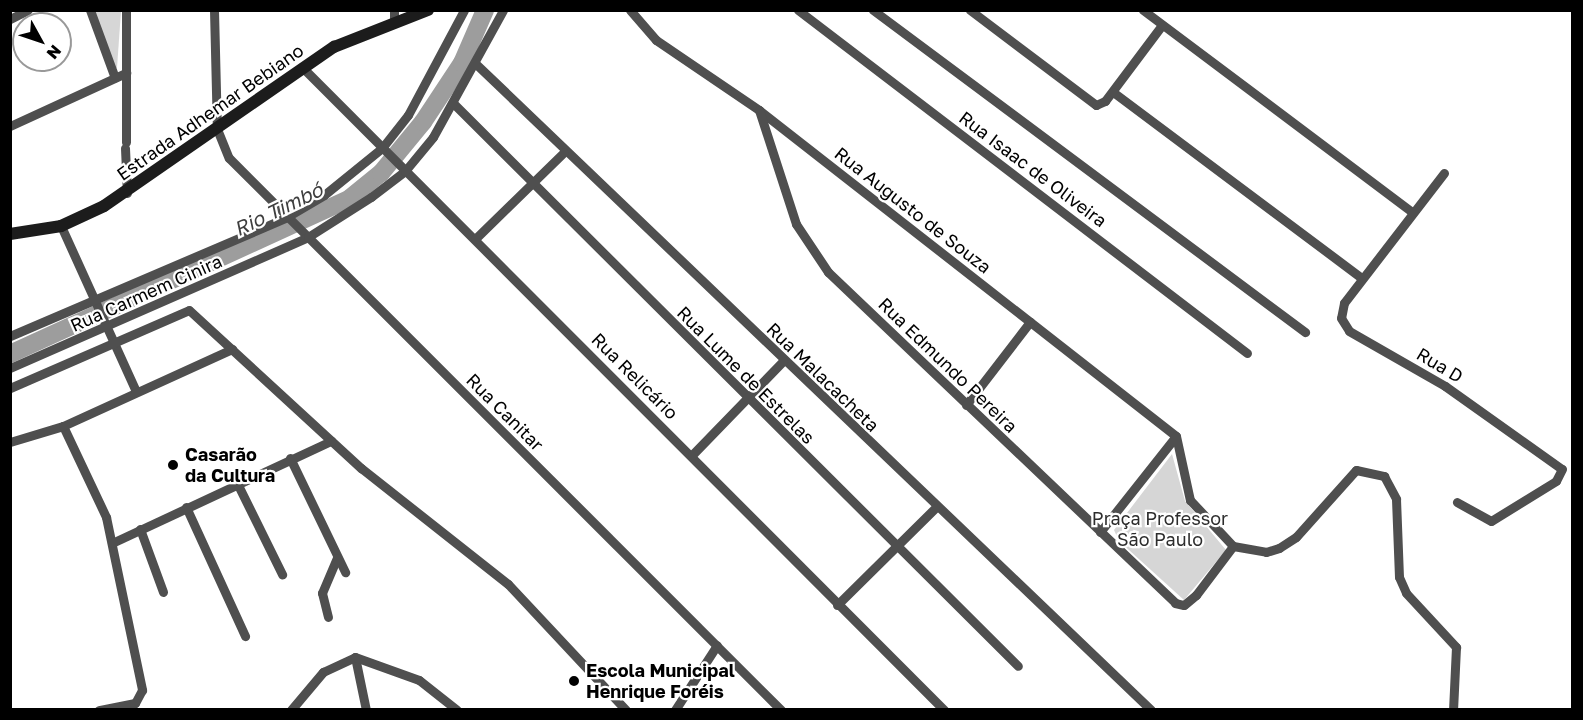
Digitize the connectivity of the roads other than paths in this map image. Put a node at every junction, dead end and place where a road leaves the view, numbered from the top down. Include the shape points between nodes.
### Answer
1 (28, 10) edge
2 (90, 10) edge
3 (126, 10) edge
4 (214, 10) edge
5 (428, 10) edge
6 (464, 10) edge
7 (503, 10) edge
8 (630, 10) edge
9 (798, 10) edge
10 (873, 10) edge
11 (969, 10) edge
12 (1143, 10) edge
13 (394, 15) edge
14 (10, 19) edge
15 (1162, 25) junction
16 (477, 65) junction
17 (302, 67) junction
18 (126, 73) junction
19 (115, 78) junction
20 (1113, 92) junction
21 (454, 104) junction
22 (759, 110) junction
23 (10, 126) edge
24 (217, 129) junction
25 (384, 150) junction
26 (564, 152) junction
27 (403, 169) junction
28 (1444, 173) dead end
29 (531, 184) junction
30 (127, 193) junction
31 (1412, 212) junction
32 (289, 218) junction
33 (61, 226) junction
34 (10, 234) edge
35 (305, 235) junction
36 (475, 239) junction
37 (1362, 278) junction
38 (96, 304) junction
39 (1030, 322) junction
40 (106, 327) junction
41 (1305, 332) dead end
42 (10, 336) edge
43 (113, 340) junction
44 (232, 349) junction
45 (1247, 353) dead end
46 (783, 361) junction
47 (10, 368) edge
48 (10, 388) edge
49 (136, 391) junction
50 (746, 399) junction
51 (966, 405) junction
52 (63, 426) junction
53 (10, 430) edge
54 (1176, 436) junction
55 (331, 441) junction
56 (13, 442) edge
57 (692, 455) junction
58 (290, 458) junction
59 (237, 483) junction
60 (1457, 502) dead end
61 (186, 507) junction
62 (935, 508) junction
63 (140, 529) junction
64 (1100, 532) junction
65 (112, 543) junction
66 (1233, 546) junction
67 (896, 547) junction
68 (337, 558) junction
69 (345, 572) dead end
70 (282, 574) dead end
71 (163, 592) dead end
72 (837, 605) junction
73 (328, 616) dead end
74 (245, 636) dead end
75 (717, 645) junction
76 (355, 657) junction
77 (1018, 666) dead end
78 (99, 710) edge
79 (291, 710) edge
80 (366, 710) edge
81 (457, 710) edge
82 (626, 710) edge
83 (675, 710) edge
84 (781, 710) edge
85 (944, 710) edge
86 (1151, 710) edge
87 (1453, 710) edge

1 - 14 street
2 - 19 street
3 - 18 street
4 - 24 street
5 - 13 main road, Estrada Adhemar Bebiano
6 - 25 street, Rua Carmem Cinira via 426,88
7 - 16 street, Rua Carmem Cinira
8 - 22 street, Rua Augusto de Souza via 656,40
9 - 45 street, Rua Isaac de Oliveira
10 - 41 street
11 - 20 street via 1093,103 1102,104
12 - 15 street
13 - 17 main road, Estrada Adhemar Bebiano
15 - 20 street
15 - 31 street
16 - 21 street, Rua Carmem Cinira
16 - 26 street, Rua Malacacheta
17 - 24 main road, Estrada Adhemar Bebiano
17 - 25 street, Rua Relicário
18 - 19 street
18 - 30 street
19 - 23 street
20 - 37 street
21 - 27 street, Rua Carmem Cinira
21 - 29 street, Rua Lume de Estrelas
22 - 39 street, Rua Augusto de Souza
22 - 51 street, Rua Edmundo Pereira via 807,245 828,272
24 - 30 main road, Estrada Adhemar Bebiano
24 - 32 street, Rua Canitar via 229,158
25 - 27 street, Rua Relicário
25 - 32 street, Rua Carmem Cinira
26 - 29 street
26 - 46 street, Rua Malacacheta
27 - 35 street, Rua Carmem Cinira
27 - 36 street, Rua Relicário
28 - 31 street, Rua D
29 - 36 street
29 - 50 street, Rua Lume de Estrelas
30 - 33 main road, Estrada Adhemar Bebiano
31 - 37 street, Rua D
32 - 35 street, Rua Canitar
32 - 38 street, Rua Carmem Cinira
33 - 34 main road, Estrada Adhemar Bebiano
33 - 38 street
35 - 40 street, Rua Carmem Cinira
35 - 75 street, Rua Canitar
36 - 57 street, Rua Relicário
37 - 60 street, Rua D via 1341,311 1350,331 1445,386 1562,469 1556,481 1491,521
38 - 40 street
38 - 42 street, Rua Carmem Cinira
39 - 51 street
39 - 54 street, Rua Augusto de Souza
40 - 43 street
40 - 47 street, Rua Carmem Cinira
43 - 44 street via 181,310 192,313
43 - 48 street
43 - 49 street
44 - 49 street
44 - 55 street
46 - 50 street
46 - 62 street, Rua Malacacheta
49 - 52 street
50 - 57 street
50 - 67 street, Rua Lume de Estrelas
51 - 64 street, Rua Edmundo Pereira
52 - 56 street
52 - 65 street via 106,517
53 - 56 street
54 - 64 street
54 - 66 street via 1190,500
55 - 58 street
55 - 82 street via 508,584
57 - 72 street, Rua Relicário
58 - 59 street
58 - 68 street
59 - 61 street
59 - 70 street
61 - 63 street
61 - 74 street
62 - 67 street
62 - 86 street, Rua Malacacheta
63 - 65 street
63 - 71 street
64 - 66 street, Rua Edmundo Pereira via 1175,603 1184,605
65 - 78 street via 141,696 128,706
66 - 87 street via 1266,552 1279,548 1296,537 1356,470 1384,476 1396,499 1399,577 1406,593 1456,647
67 - 72 street
67 - 77 street, Rua Lume de Estrelas
68 - 69 street
68 - 73 street via 322,593
72 - 85 street, Rua Relicário
75 - 83 street
75 - 84 street, Rua Canitar
76 - 79 street via 323,672
76 - 80 street
76 - 81 street via 419,680

